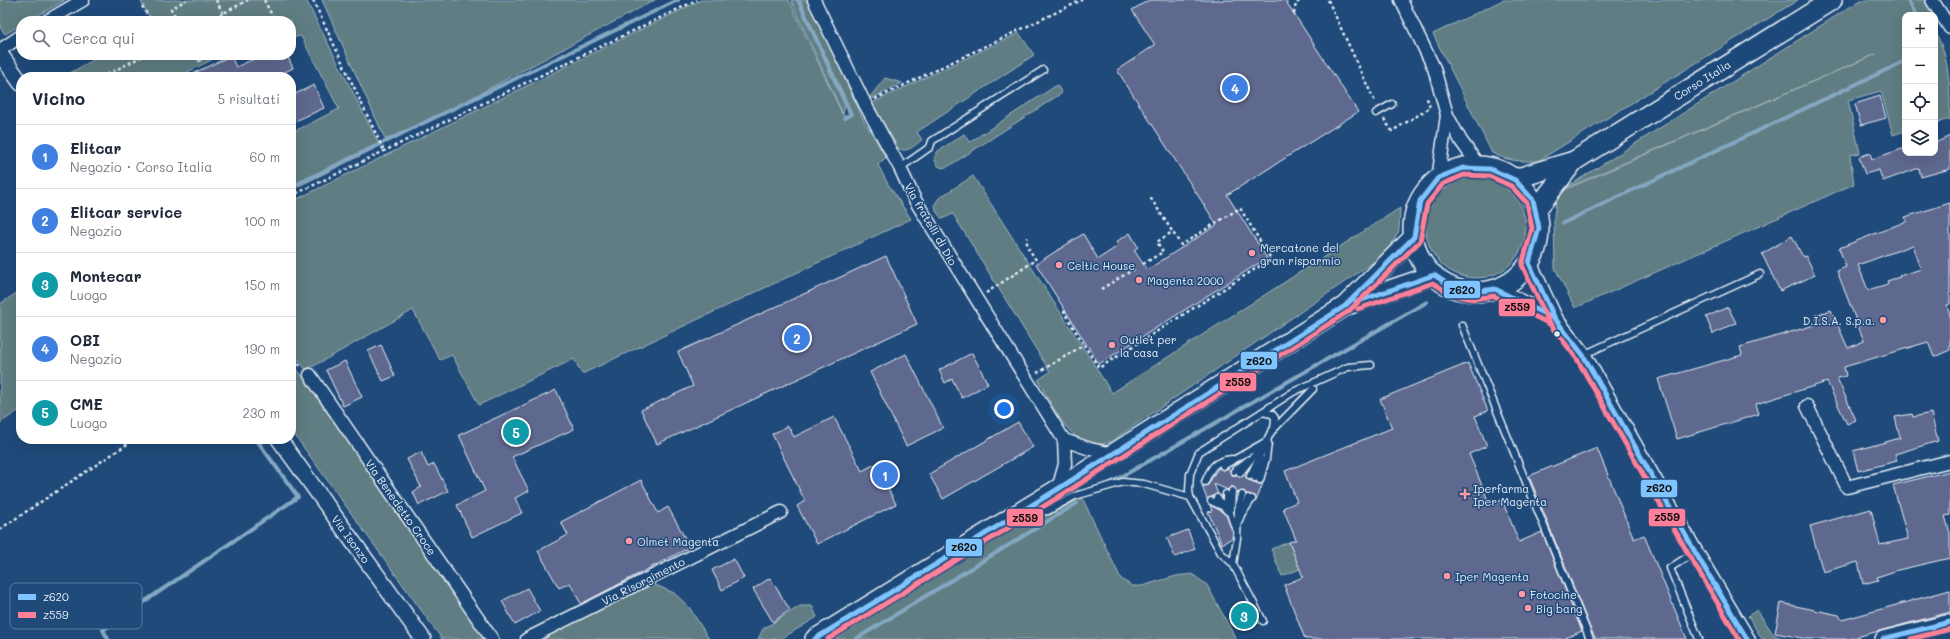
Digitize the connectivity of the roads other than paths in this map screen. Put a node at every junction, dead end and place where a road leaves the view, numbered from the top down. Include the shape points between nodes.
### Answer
1 (83, 0) edge
2 (814, 0) edge
3 (1401, 0) edge
4 (1832, 0) edge
5 (1932, 0) edge
6 (56, 16) edge
7 (1950, 28) edge
8 (16, 39) edge
9 (0, 50) edge
10 (0, 54) edge
11 (1043, 70) dead end
12 (16, 76) edge
13 (1392, 104) dead end
14 (1378, 112) road end
15 (1448, 115) junction
16 (1574, 161) junction
17 (1479, 166) junction
18 (900, 168) junction
19 (1438, 179) junction
20 (1514, 179) junction
21 (1536, 210) junction
22 (1414, 237) junction
23 (1529, 263) junction
24 (1760, 274) dead end
25 (1434, 275) junction
26 (1495, 289) junction
27 (1344, 306) junction
28 (1555, 319) junction
29 (1462, 325) dead end
30 (1583, 355) junction
31 (1371, 365) dead end
32 (310, 375) dead end
33 (1313, 389) dead end
34 (1807, 406) dead end
35 (1262, 412) junction
36 (1272, 430) junction
37 (1064, 440) junction
38 (1267, 441) junction
39 (284, 444) edge
40 (1113, 454) junction
41 (1235, 459) junction
42 (1950, 461) edge
43 (1225, 467) dead end
44 (1237, 472) dead end
45 (1205, 482) dead end
46 (1058, 490) junction
47 (1190, 498) junction
48 (1211, 501) dead end
49 (1225, 507) junction
50 (781, 512) dead end
51 (1014, 515) junction
52 (1235, 523) junction
53 (1695, 552) junction
54 (1232, 564) junction
55 (1263, 621) dead end
56 (1950, 622) edge
57 (423, 639) edge
58 (492, 639) edge
59 (527, 639) edge
60 (815, 639) edge
61 (1590, 639) edge
62 (1700, 639) edge
63 (1747, 639) edge
64 (1883, 639) edge

1 - 6 street
2 - 18 street, Via fratelli di Dio
3 - 15 street via 1434,68
4 - 16 main road, Corso Italia
5 - 7 street
8 - 9 street
10 - 12 street
11 - 18 lane via 932,141 930,147
13 - 14 lane
15 - 17 street via 1461,141
15 - 19 street
16 - 20 main road, Corso Italia
16 - 21 main road, Corso Italia
17 - 19 main road via 1458,169
17 - 20 main road via 1501,171
18 - 37 street, Via fratelli di Dio via 915,200
19 - 22 main road via 1418,204
20 - 21 main road via 1526,191
21 - 23 main road via 1539,232
22 - 25 main road via 1420,258
22 - 27 main road
23 - 26 main road via 1515,279
23 - 28 street
24 - 30 lane
25 - 26 main road via 1447,284 1463,290 1479,292
25 - 27 main road
26 - 28 street
27 - 40 main road
28 - 30 street
29 - 61 lane
30 - 53 street
31 - 35 lane via 1348,366 1293,392
32 - 58 street, Via Benedetto Croce
33 - 36 lane
34 - 42 street via 1847,487
35 - 36 lane via 1272,414
35 - 47 lane via 1199,452 1190,474
36 - 38 lane
37 - 40 street
37 - 46 street, Via fratelli di Dio via 1065,464
38 - 38 lane via 1255,478 1266,459
38 - 41 lane
38 - 44 lane
39 - 57 street, Via Isonzo
40 - 46 main road
41 - 43 lane
41 - 45 lane via 1221,460 1215,464
46 - 51 main road
47 - 51 lane via 1144,484 1123,482 1075,496 1048,511
47 - 54 lane via 1220,553
48 - 49 lane
49 - 52 lane
49 - 52 lane via 1224,495
50 - 59 street, Via Risorgimento
51 - 60 main road via 838,621
52 - 52 lane via 1238,509 1248,498 1241,515
52 - 54 lane via 1237,538
53 - 62 lane via 1670,568
53 - 63 street
54 - 55 lane
56 - 64 street

